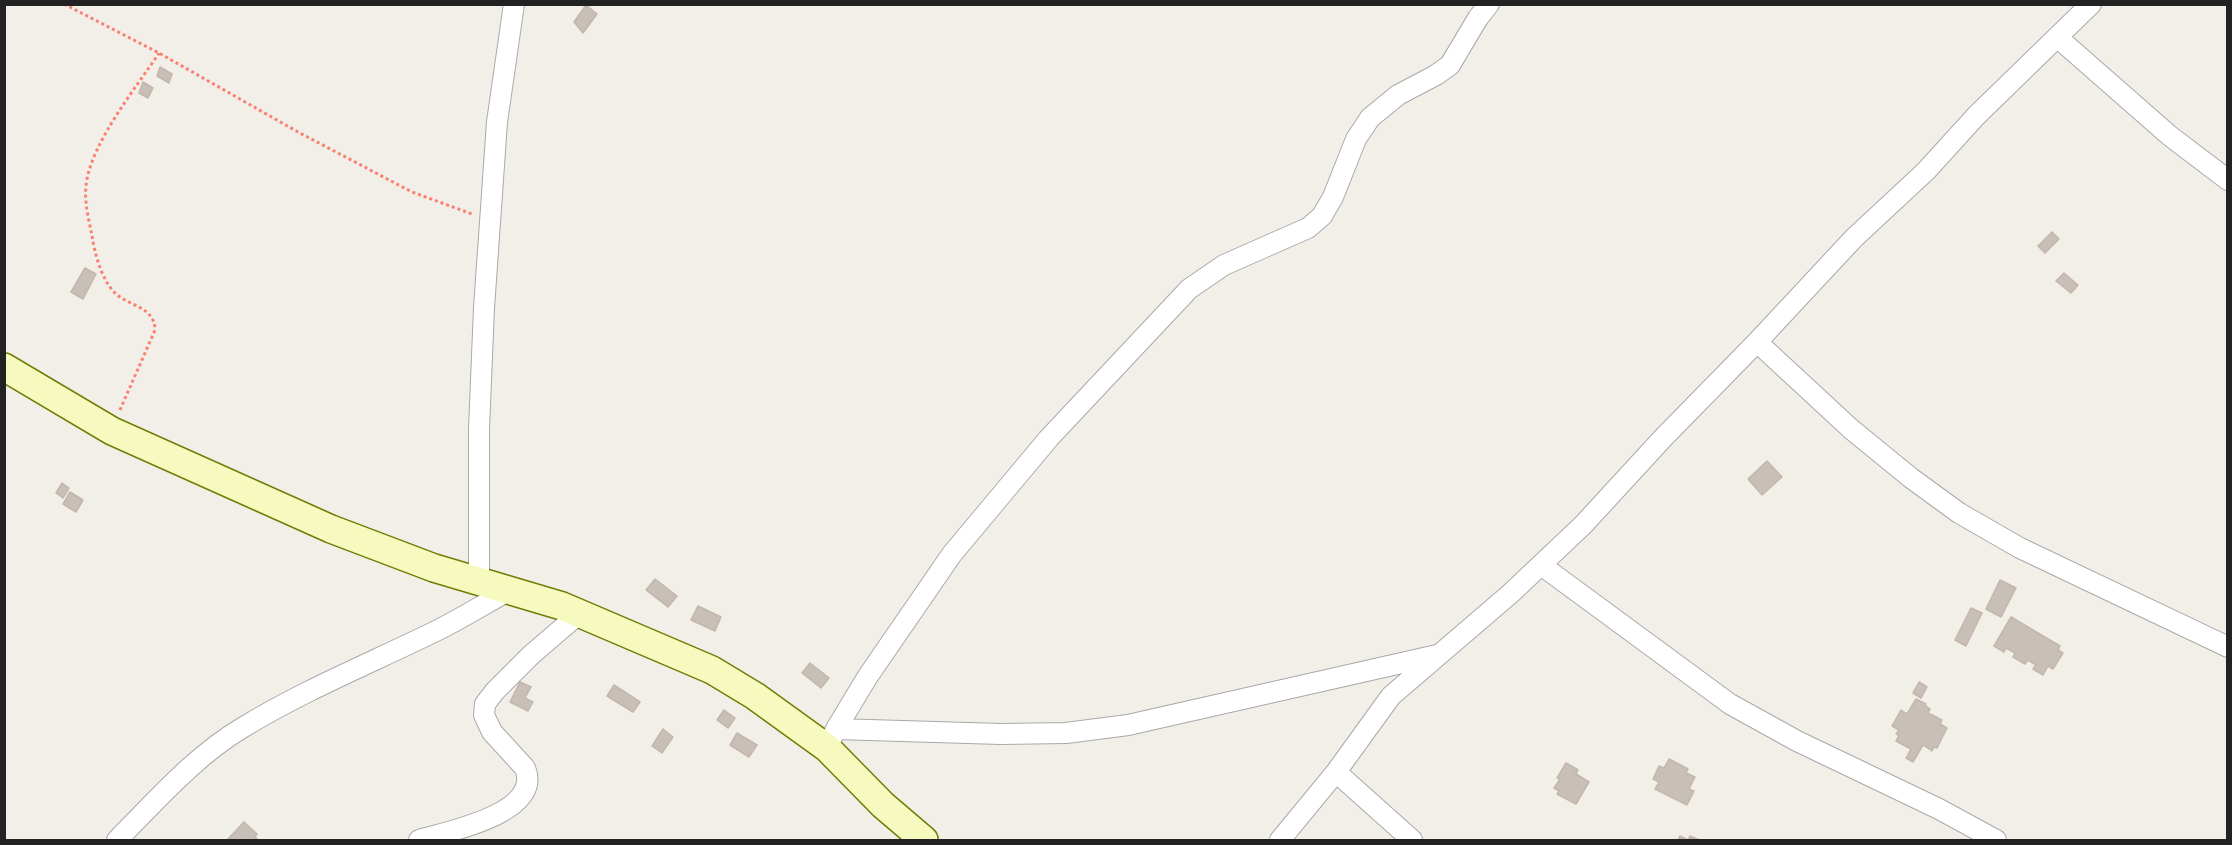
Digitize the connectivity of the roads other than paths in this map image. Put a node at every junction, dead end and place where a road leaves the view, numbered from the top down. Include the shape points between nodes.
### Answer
1 (514, 4) edge
2 (1489, 4) edge
3 (2091, 4) edge
4 (2057, 37) junction
5 (2228, 180) edge
6 (1757, 342) junction
7 (4, 368) edge
8 (1541, 565) junction
9 (479, 580) junction
10 (510, 590) junction
11 (580, 614) junction
12 (2228, 647) edge
13 (1439, 654) junction
14 (831, 739) junction
15 (1336, 772) junction
16 (117, 840) edge
17 (419, 840) edge
18 (924, 840) edge
19 (1280, 840) edge
20 (1412, 840) edge
21 (1996, 840) edge

1 - 9 street via 497,122 490,221 479,429
2 - 14 street via 1450,65 1370,118 1322,216 1308,228 1224,265 1189,289 1049,438 952,554 868,676
3 - 4 street
4 - 5 street via 2161,129
4 - 6 street via 1926,171 1854,238
6 - 8 street
6 - 12 street via 1851,429 1959,513 2020,548
7 - 9 street via 112,431 331,529 434,568
8 - 13 street
8 - 21 street via 1730,704
9 - 10 street
10 - 11 street
10 - 16 street via 242,728 191,769
11 - 14 street via 712,670
11 - 17 street via 531,655 485,704 484,715 492,732 528,775 517,801 478,824
13 - 14 street via 1128,726 1066,733
13 - 15 street via 1391,696
14 - 18 street via 883,805
15 - 19 street
15 - 20 street

